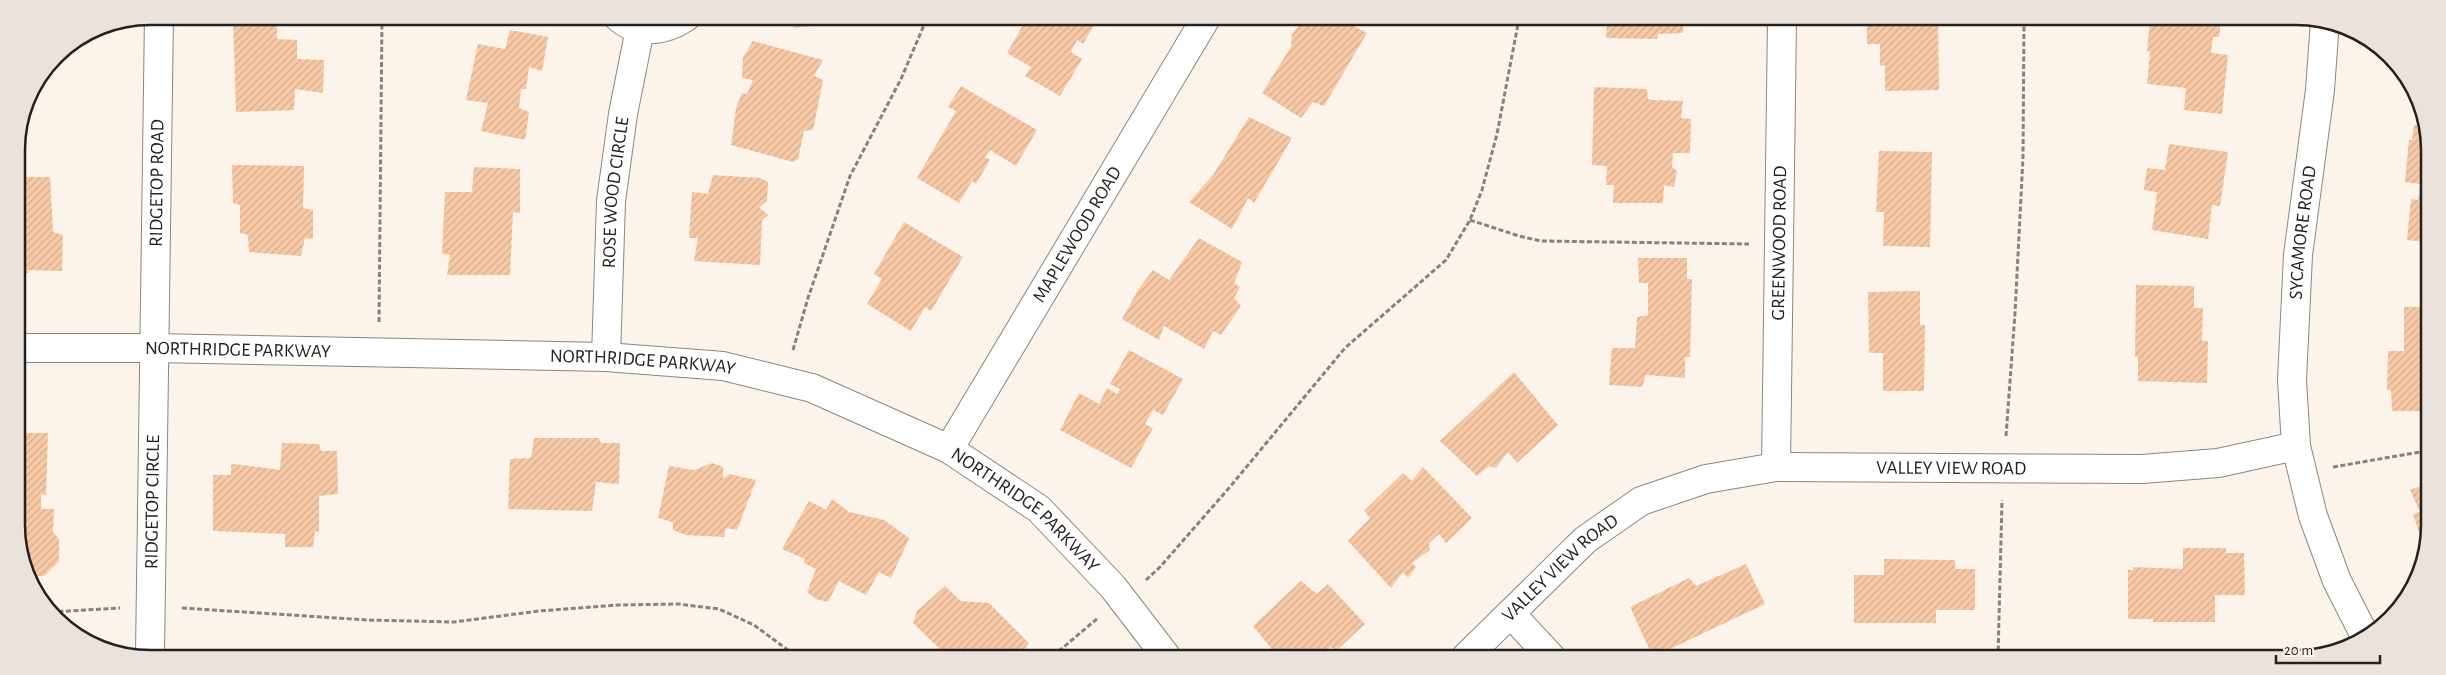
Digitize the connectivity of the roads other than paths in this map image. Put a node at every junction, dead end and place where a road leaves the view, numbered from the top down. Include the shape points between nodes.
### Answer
1 (159, 25) edge
2 (629, 25) edge
3 (637, 25) edge
4 (674, 25) edge
5 (1202, 25) edge
6 (1782, 25) edge
7 (2324, 28) edge
8 (25, 348) edge
9 (154, 348) junction
10 (606, 357) junction
11 (2296, 446) junction
12 (949, 450) junction
13 (1776, 467) junction
14 (1511, 614) junction
15 (2362, 631) edge
16 (150, 650) edge
17 (1161, 650) edge
18 (1473, 650) edge
19 (1544, 650) edge

1 - 9 street, RIDGETOP ROAD
2 - 10 street, ROSE WOOD CIRCLE via 623,114 611,201
3 - 4 street, ROSE WOOD CIRCLE via 656,30
5 - 12 street, MAPLEWOOD ROAD
6 - 13 street, GREENWOOD ROAD
7 - 11 street, SYCAMORE ROAD via 2320,90 2298,255 2292,380
8 - 9 street, NORTHRIDGE PARKWAY
9 - 10 street, NORTHRIDGE PARKWAY
9 - 16 street, RIDGETOP CIRCLE
10 - 12 street, NORTHRIDGE PARKWAY via 723,366 812,388
11 - 13 street, VALLEY VIEW ROAD via 2218,464 2142,469
11 - 15 street via 2313,516 2337,581
12 - 17 street, NORTHRIDGE PARKWAY via 1039,509 1122,600
13 - 14 street, VALLEY VIEW ROAD via 1706,479 1641,501 1585,540
14 - 18 street, VALLEY VIEW ROAD
14 - 19 street

